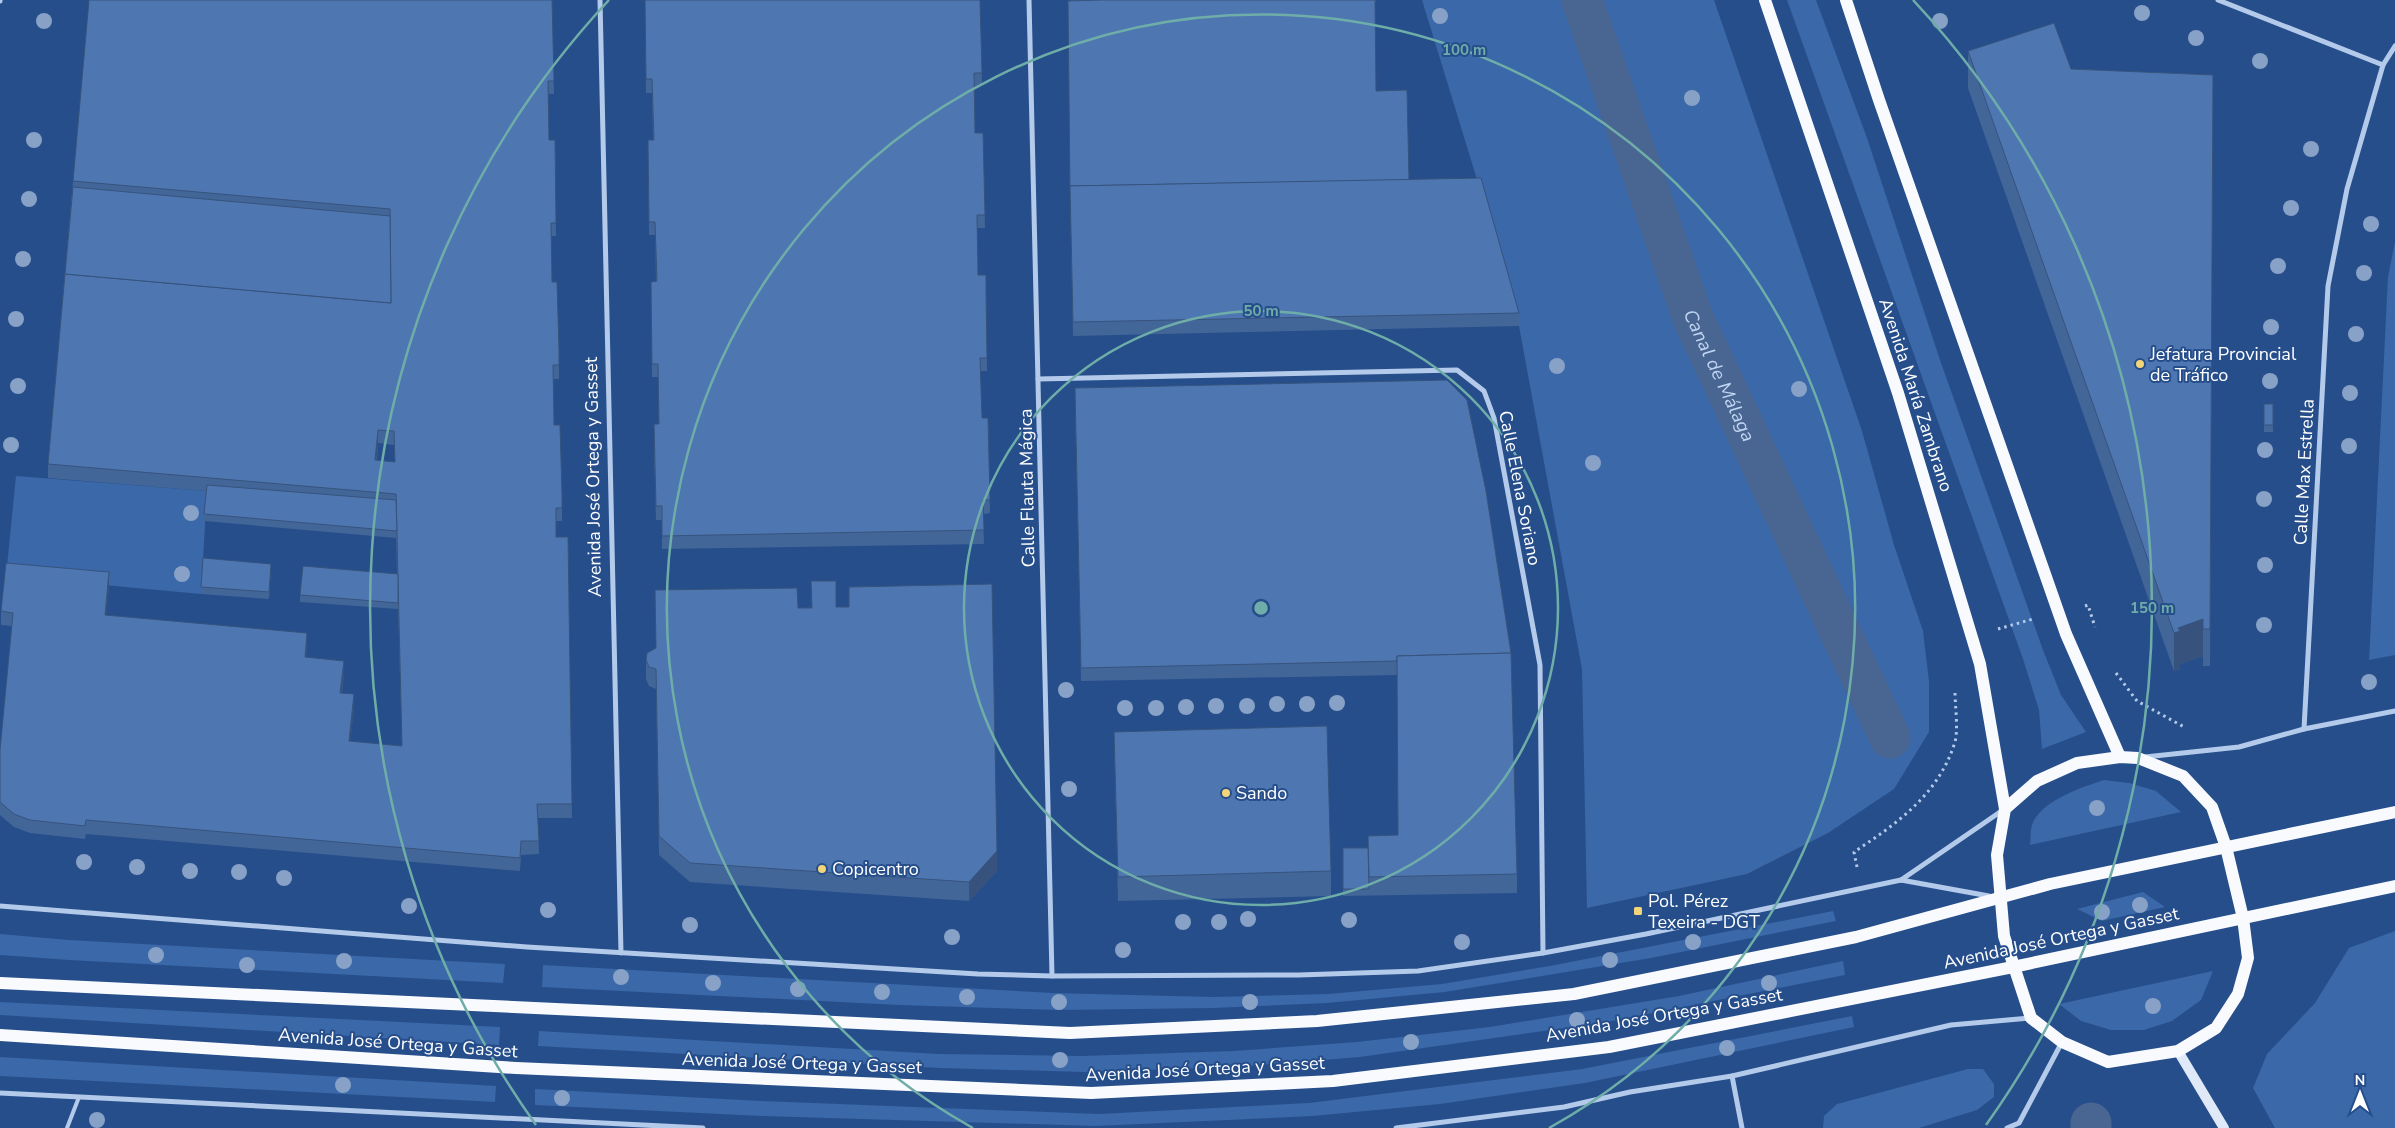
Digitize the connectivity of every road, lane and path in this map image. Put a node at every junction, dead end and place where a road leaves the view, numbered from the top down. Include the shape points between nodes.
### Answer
1 (600, 0) edge
2 (1029, 0) edge
3 (1765, 0) edge
4 (1847, 0) edge
5 (2218, 0) edge
6 (2395, 46) edge
7 (2383, 65) junction
8 (1038, 379) junction
9 (2058, 612) junction
10 (2097, 633) dead end
11 (1972, 636) junction
12 (2111, 668) dead end
13 (1955, 683) dead end
14 (2395, 711) edge
15 (2304, 729) junction
16 (2192, 732) dead end
17 (2120, 757) junction
18 (2138, 758) junction
19 (2004, 808) junction
20 (2395, 812) edge
21 (2226, 847) junction
22 (1900, 880) junction
23 (2395, 886) edge
24 (1862, 888) junction
25 (2000, 898) junction
26 (0, 906) edge
27 (2243, 918) junction
28 (621, 953) junction
29 (1543, 953) junction
30 (2012, 967) junction
31 (1052, 976) junction
32 (0, 983) edge
33 (2030, 1018) junction
34 (0, 1035) edge
35 (2062, 1042) junction
36 (2178, 1051) junction
37 (1732, 1076) junction
38 (0, 1093) edge
39 (79, 1097) junction
40 (580, 1125) edge
41 (67, 1128) edge
42 (586, 1128) edge
43 (703, 1128) edge
44 (1396, 1128) edge
45 (1742, 1128) edge
46 (2007, 1128) edge
47 (2224, 1128) edge

1 - 28 street, Avenida José Ortega y Gasset
2 - 8 street, Calle Flauta Mágica
3 - 11 main road, Avenida María Zambrano via 1898,392
4 - 9 main road
5 - 7 street
6 - 7 street, Calle Max Estrella
7 - 15 street, Calle Max Estrella via 2347,189 2328,286
8 - 29 street, Calle Elena Soriano via 1457,370 1484,390 1494,418 1540,665
8 - 31 street, Calle Flauta Mágica
9 - 10 path via 2088,606
9 - 11 path
9 - 17 main road
11 - 19 main road, Avenida María Zambrano via 1980,664
12 - 16 path via 2137,701
13 - 24 path via 1955,744 1936,784 1900,821 1854,852
14 - 15 street
15 - 18 street via 2239,747
17 - 18 main road
17 - 19 main road via 2077,763 2038,781
18 - 21 main road via 2184,776 2212,807
19 - 22 street, Avenida José Ortega y Gasset
19 - 25 main road, Avenida María Zambrano via 1997,855
20 - 21 main road, Avenida José Ortega y Gasset
21 - 25 main road, Avenida José Ortega y Gasset via 2050,884
21 - 27 main road
22 - 24 street, Avenida José Ortega y Gasset
22 - 25 street, Avenida José Ortega y Gasset
23 - 27 main road, Avenida José Ortega y Gasset
24 - 29 street, Avenida José Ortega y Gasset
25 - 30 main road, Avenida María Zambrano via 2004,936
25 - 32 main road, Avenida José Ortega y Gasset via 1856,937 1574,994 1317,1022 1070,1033
26 - 28 street, Avenida José Ortega y Gasset
27 - 30 main road, Avenida José Ortega y Gasset
27 - 36 main road via 2248,958 2238,994 2216,1028
28 - 31 street, Avenida José Ortega y Gasset
29 - 31 street, Avenida José Ortega y Gasset via 1418,971
30 - 33 main road, Avenida María Zambrano
30 - 34 main road, Avenida José Ortega y Gasset via 1608,1047 1332,1081 1092,1093 516,1068
33 - 35 main road
33 - 37 street via 1952,1026
35 - 36 main road via 2108,1062
35 - 46 street via 2019,1123
36 - 47 main road
37 - 44 street via 1564,1106
37 - 45 street
38 - 39 street
39 - 40 street
39 - 41 lane
40 - 42 lane
40 - 43 street

